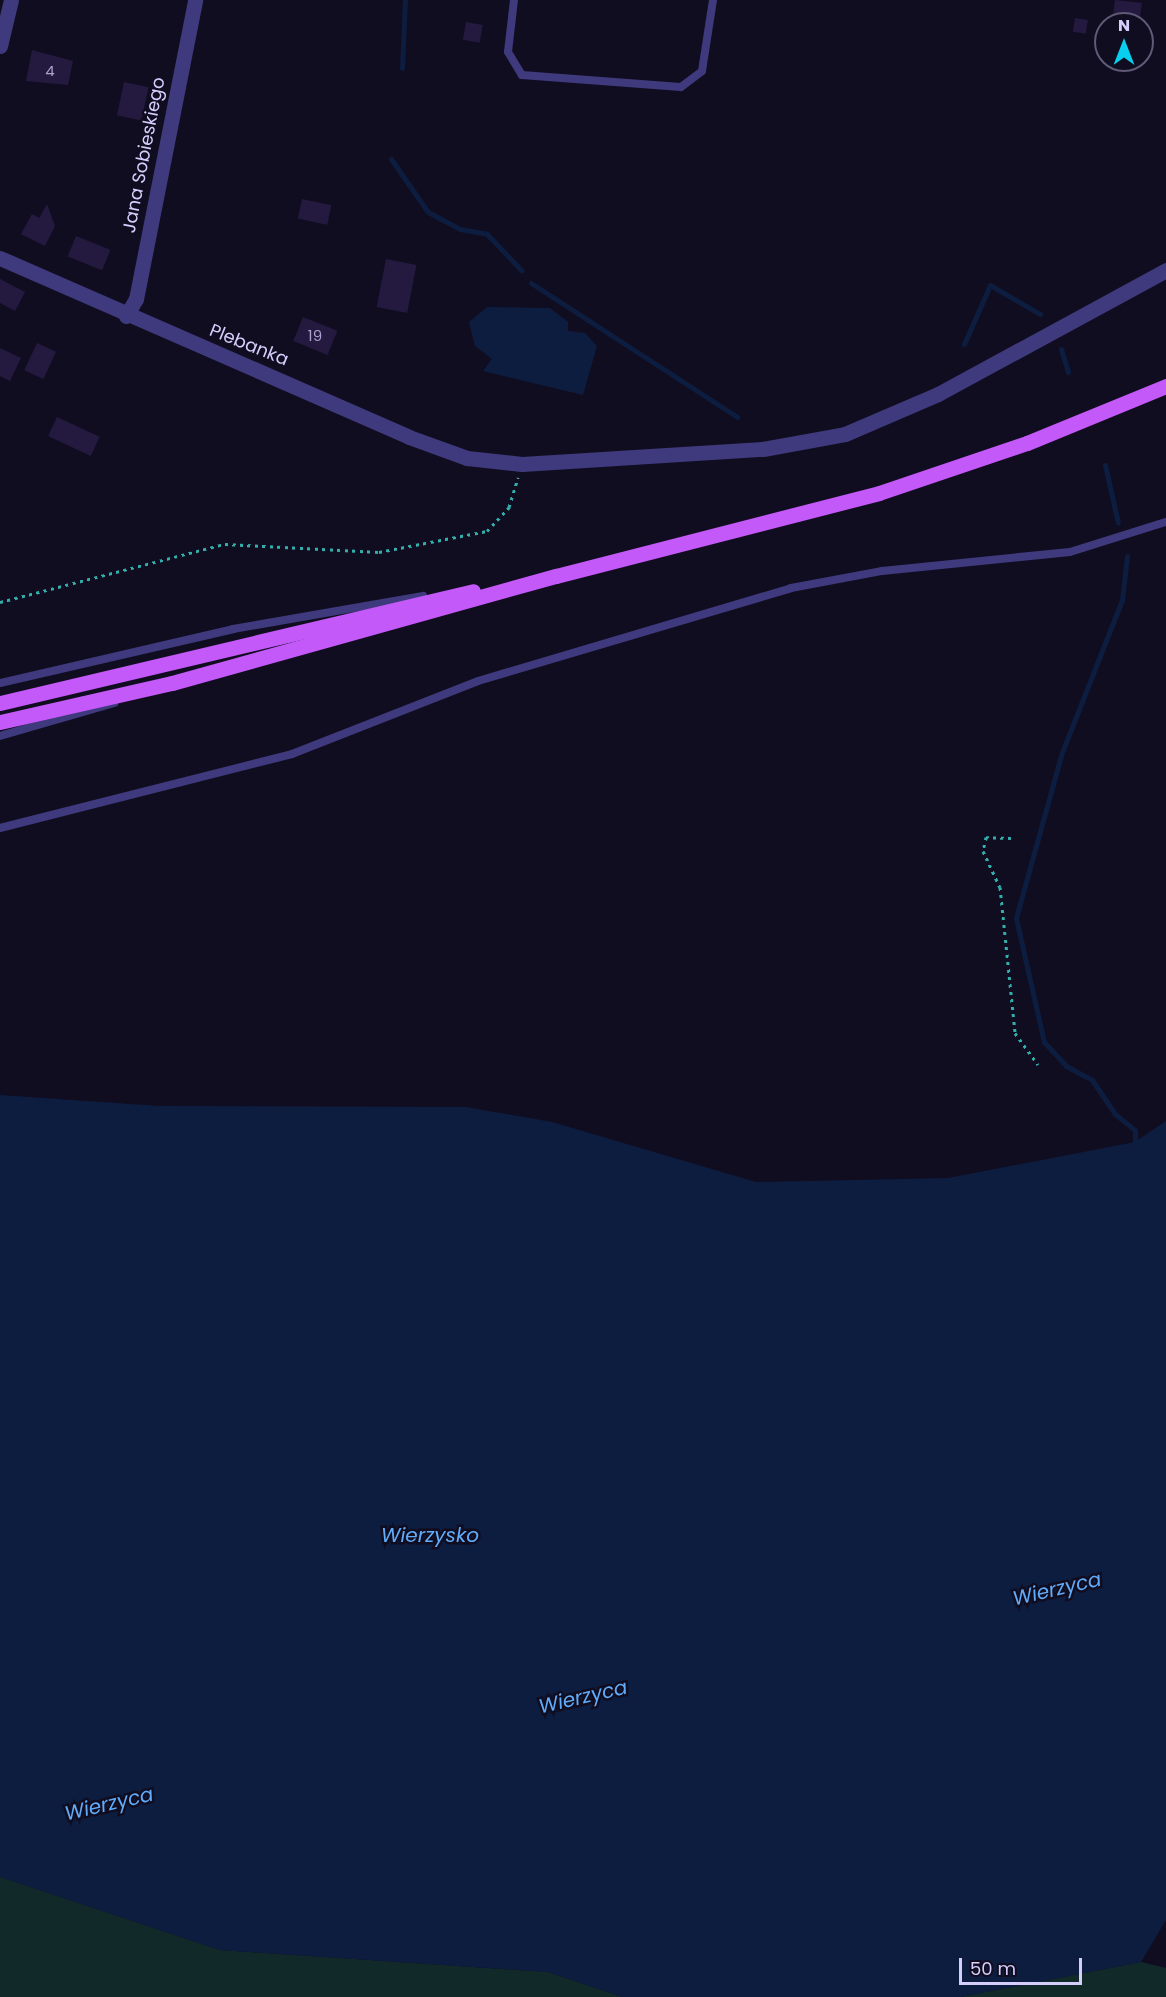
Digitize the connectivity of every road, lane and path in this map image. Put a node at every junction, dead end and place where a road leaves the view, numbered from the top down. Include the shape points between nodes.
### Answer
1 (10, 0) edge
2 (195, 0) edge
3 (514, 0) edge
4 (713, 0) edge
5 (0, 46) edge
6 (0, 258) edge
7 (1166, 270) edge
8 (126, 316) junction
9 (1166, 386) edge
10 (522, 464) junction
11 (1166, 522) edge
12 (556, 576) junction
13 (490, 587) junction
14 (0, 602) edge
15 (0, 683) edge
16 (172, 683) junction
17 (0, 703) edge
18 (0, 722) edge
19 (0, 736) edge
20 (0, 828) edge
21 (1011, 838) dead end
22 (1038, 1065) dead end

1 - 5 street
2 - 8 street, Jana Sobieskiego via 136,299
3 - 4 lane via 508,52 522,75 681,87 702,71
6 - 8 street, Plebanka
7 - 10 street, Plebanka via 927,399 845,434 763,449
8 - 10 street, Plebanka via 410,436 486,461
9 - 12 main road via 1027,443 879,493
10 - 14 path via 508,507 487,531 379,552 225,544
11 - 20 lane via 1070,552 882,571 791,588 478,681 292,753
12 - 13 main road
12 - 16 main road
13 - 15 lane via 233,629
13 - 17 main road
16 - 18 main road
16 - 19 lane
21 - 22 path via 986,837 983,851 1000,887 1015,1033

